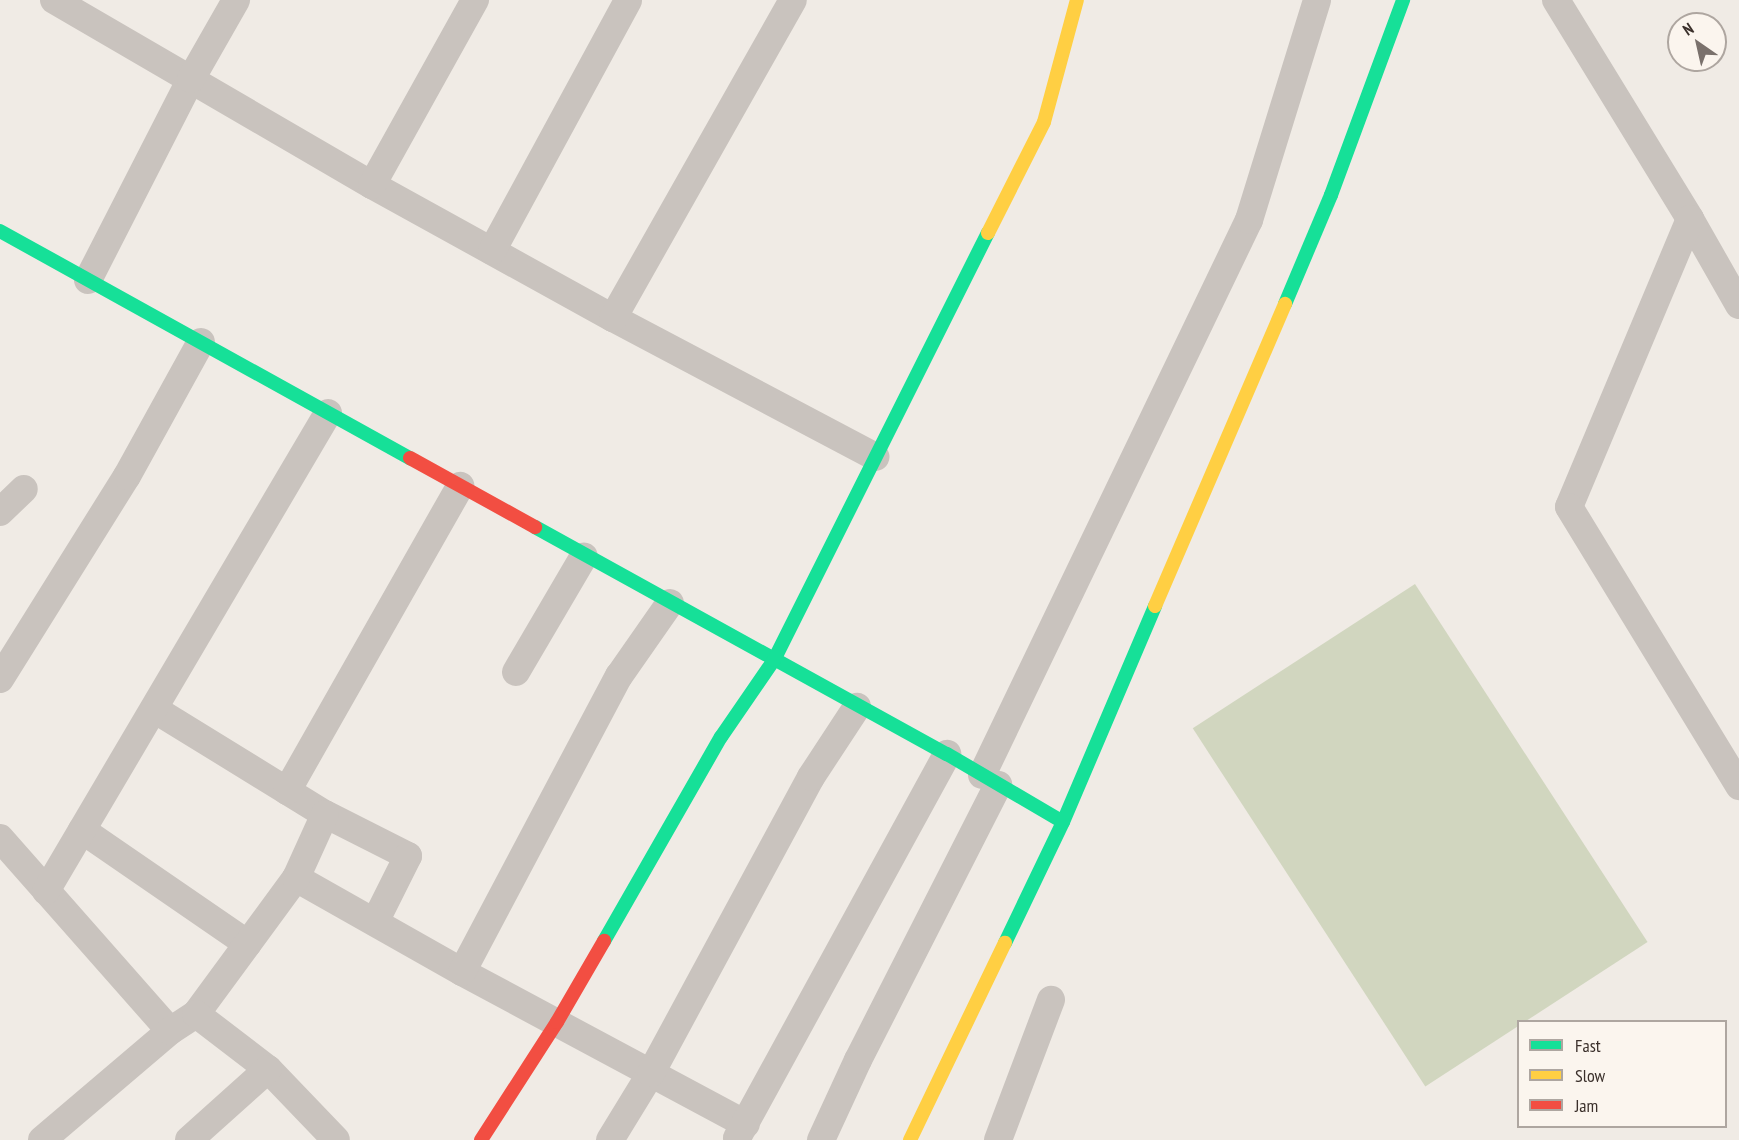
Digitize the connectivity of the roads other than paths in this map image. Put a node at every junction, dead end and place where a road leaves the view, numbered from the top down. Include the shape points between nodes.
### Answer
1 (54, 0) edge
2 (236, 0) edge
3 (475, 0) edge
4 (628, 0) edge
5 (793, 0) edge
6 (1077, 0) edge
7 (1317, 0) edge
8 (1403, 0) edge
9 (1556, 0) edge
10 (191, 79) junction
11 (372, 185) junction
12 (1690, 219) junction
13 (0, 231) edge
14 (492, 251) junction
15 (88, 280) junction
16 (1739, 305) edge
17 (613, 318) junction
18 (201, 342) junction
19 (328, 413) junction
20 (876, 457) junction
21 (460, 486) junction
22 (24, 489) dead end
23 (0, 512) edge
24 (584, 556) junction
25 (670, 603) junction
26 (774, 660) junction
27 (516, 672) dead end
28 (0, 679) edge
29 (857, 707) junction
30 (154, 709) junction
31 (947, 754) junction
32 (990, 780) junction
33 (1739, 786) edge
34 (287, 791) junction
35 (325, 814) junction
36 (1063, 822) junction
37 (82, 830) junction
38 (0, 838) edge
39 (296, 878) junction
40 (46, 891) junction
41 (375, 922) junction
42 (248, 944) junction
43 (462, 972) junction
44 (1051, 1000) dead end
45 (196, 1014) junction
46 (557, 1022) junction
47 (170, 1031) junction
48 (268, 1069) junction
49 (651, 1073) junction
50 (741, 1132) edge
51 (42, 1140) edge
52 (189, 1140) edge
53 (336, 1140) edge
54 (481, 1140) edge
55 (610, 1140) edge
56 (821, 1140) edge
57 (910, 1140) edge
58 (998, 1140) edge

1 - 10 street
2 - 10 street
3 - 11 street
4 - 14 street
5 - 17 street
6 - 20 street via 1044,122
7 - 32 street via 1249,219
8 - 36 street via 1331,195
9 - 12 street
10 - 11 street
10 - 15 street
11 - 14 street
12 - 16 street
12 - 33 street via 1569,507
13 - 15 street
14 - 17 street
15 - 18 street
17 - 20 street
18 - 19 street
18 - 28 street via 127,476
19 - 21 street
19 - 30 street
20 - 26 street
21 - 24 street
21 - 34 street
22 - 23 street
24 - 25 street
24 - 27 street
25 - 26 street
25 - 43 street via 619,676
26 - 29 street
26 - 46 street via 721,737
29 - 31 street
29 - 49 street via 812,777
30 - 34 street
30 - 37 street
31 - 32 street
31 - 50 street
32 - 36 street
32 - 56 street
34 - 35 street
35 - 39 street
35 - 41 street via 408,856
36 - 57 street
37 - 40 street
37 - 42 street
38 - 40 street
39 - 41 street
39 - 42 street
40 - 47 street
41 - 43 street
42 - 45 street
43 - 46 street
44 - 58 street
45 - 47 street
45 - 48 street
46 - 49 street
46 - 54 street
47 - 51 street
48 - 52 street
48 - 53 street
49 - 50 street
49 - 55 street

